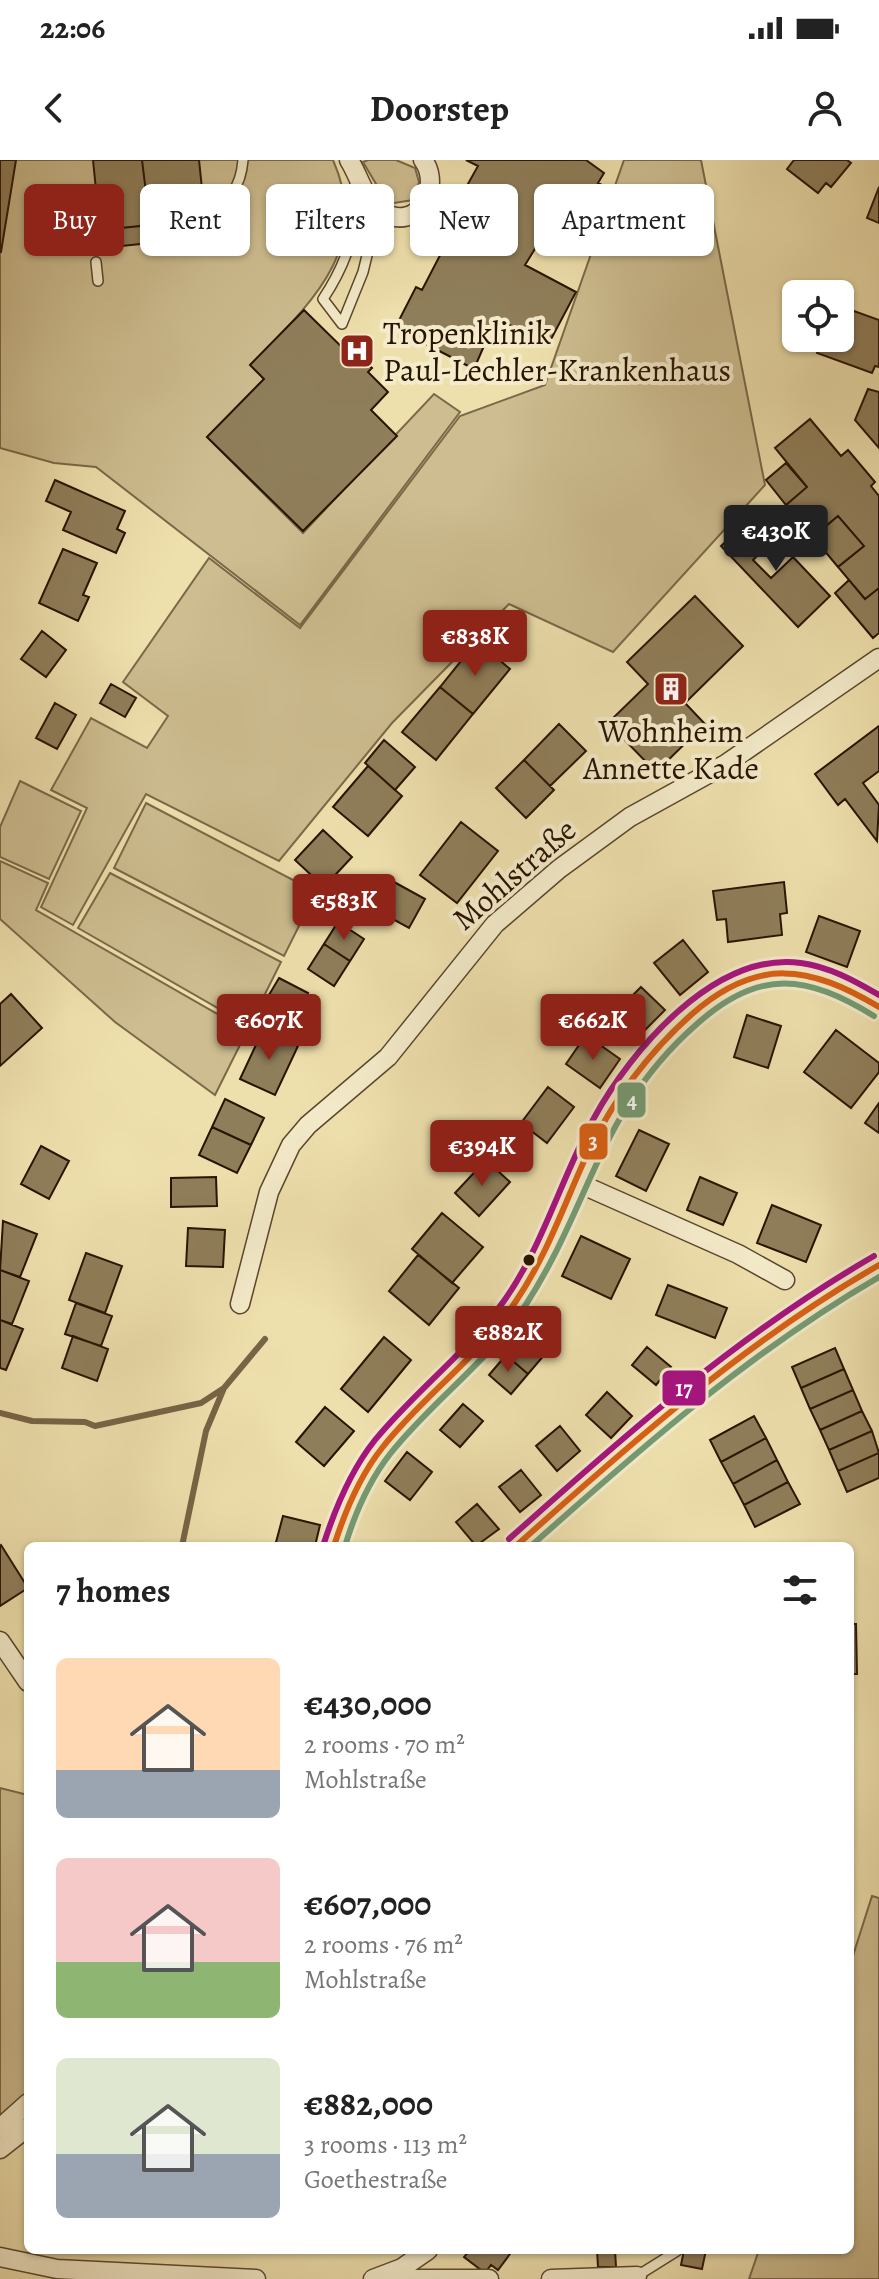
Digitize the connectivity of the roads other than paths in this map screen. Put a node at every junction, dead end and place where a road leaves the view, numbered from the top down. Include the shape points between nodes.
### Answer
1 (243, 160) edge
2 (423, 160) edge
3 (350, 163) edge
4 (236, 184) edge
5 (354, 184) edge
6 (360, 184) edge
7 (394, 216) edge
8 (345, 256) edge
9 (368, 256) edge
10 (96, 262) dead end
11 (98, 281) dead end
12 (879, 658) edge
13 (879, 1007) edge
14 (576, 1182) junction
15 (879, 1265) edge
16 (785, 1280) dead end
17 (240, 1304) dead end
18 (335, 1542) edge
19 (521, 1542) edge
20 (0, 1641) edge
21 (24, 1676) edge
22 (24, 2107) edge
23 (0, 2128) edge
24 (24, 2130) edge
25 (0, 2149) edge
26 (422, 2254) edge
27 (672, 2254) edge
28 (0, 2257) edge
29 (123, 2276) edge
30 (637, 2276) joint
31 (256, 2279) edge
32 (373, 2279) edge
33 (395, 2279) edge
34 (489, 2279) edge
35 (551, 2279) edge

1 - 4 lane
2 - 7 street via 432,178 431,190 419,210
3 - 5 lane
3 - 6 street
8 - 9 lane via 323,299 342,324
10 - 11 lane
12 - 17 street, Mohlstraße via 726,764 630,817 495,924 388,1057 291,1145 269,1192
13 - 14 street via 851,988 805,971 747,976 721,989 636,1071
14 - 16 street
14 - 18 street via 516,1302 381,1449 351,1497
15 - 19 street via 758,1341
20 - 21 street
22 - 23 street
24 - 25 street
26 - 32 street
27 - 30 lane
28 - 29 street
29 - 31 street
30 - 35 street
33 - 34 street

